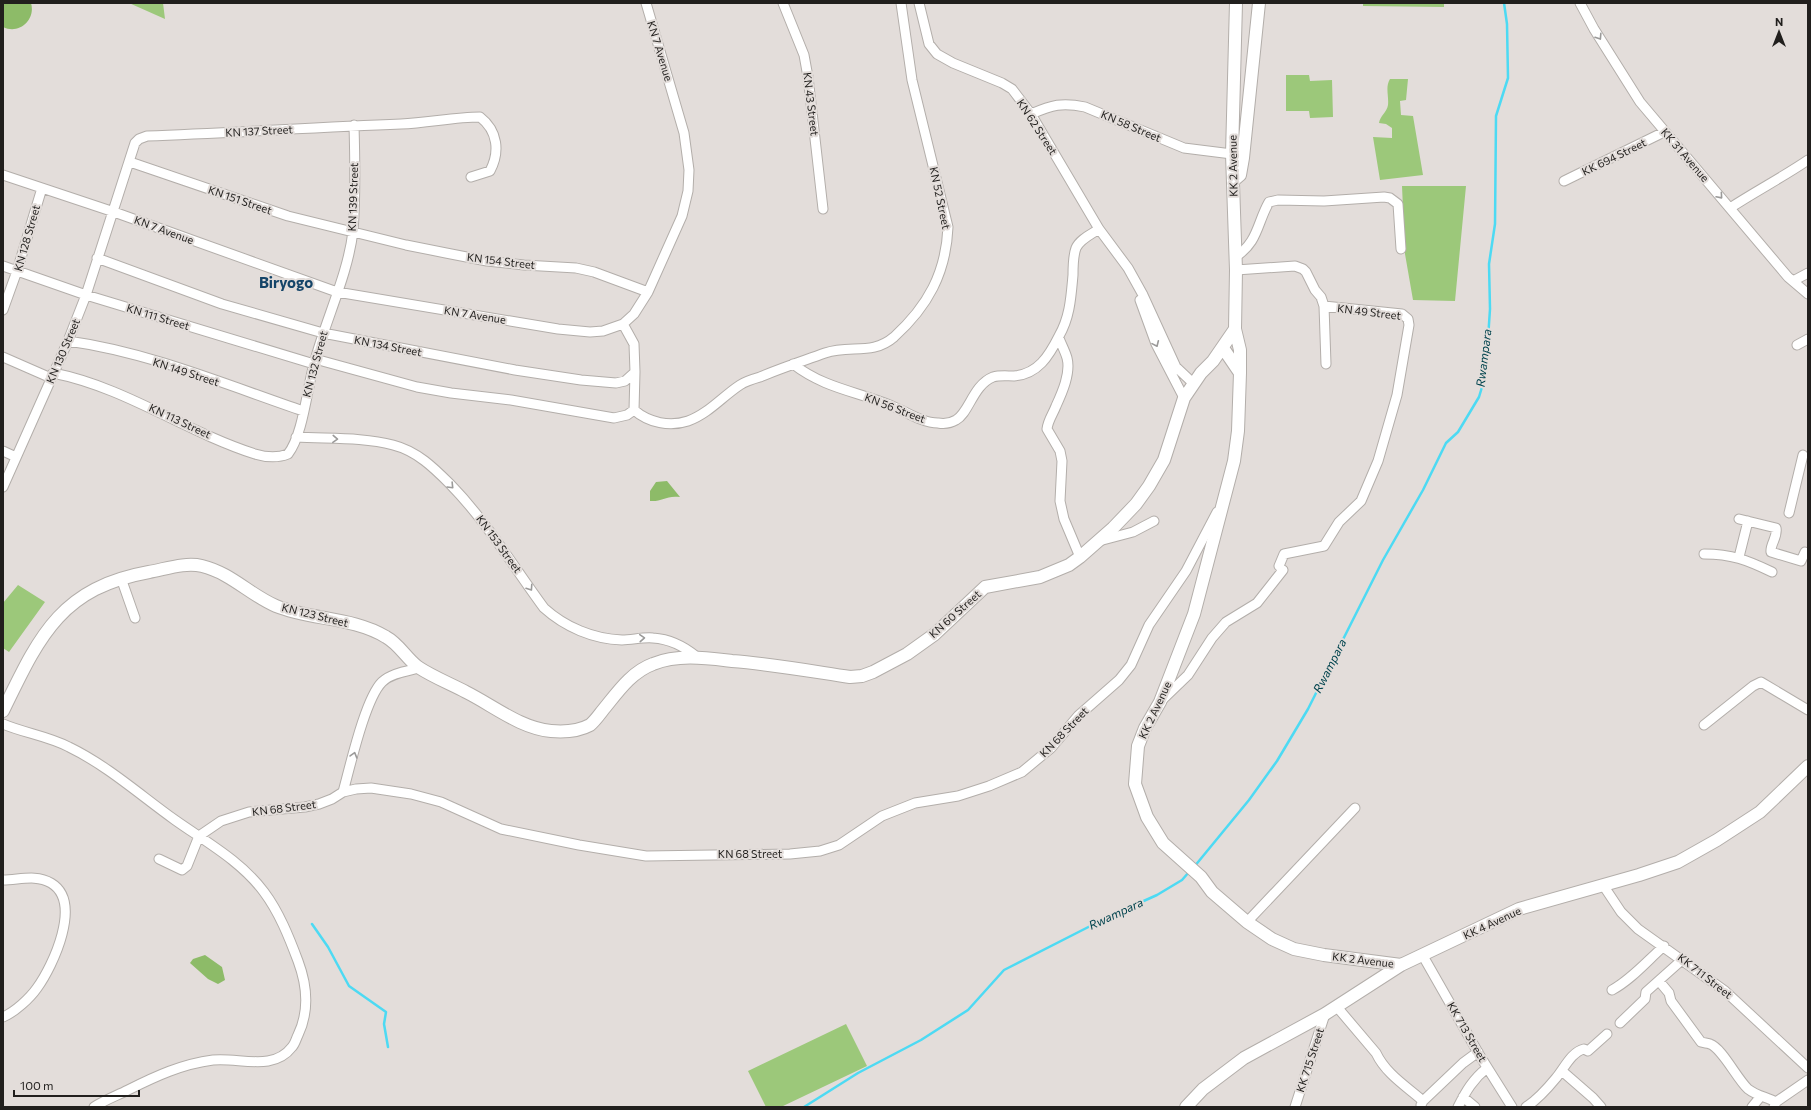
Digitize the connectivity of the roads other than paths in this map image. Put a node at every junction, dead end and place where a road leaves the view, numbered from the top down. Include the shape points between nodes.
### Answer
1 (646, 3) edge
2 (783, 3) edge
3 (901, 3) edge
4 (919, 3) edge
5 (1236, 3) edge
6 (1259, 3) edge
7 (1580, 3) edge
8 (1031, 114) junction
9 (354, 125) junction
10 (1664, 132) junction
11 (1232, 154) junction
12 (1808, 160) edge
13 (130, 162) junction
14 (3, 175) edge
15 (471, 177) dead end
16 (1233, 181) junction
17 (1564, 181) dead end
18 (42, 188) junction
19 (1730, 208) junction
20 (823, 209) dead end
21 (114, 212) junction
22 (1099, 229) junction
23 (353, 231) junction
24 (1400, 249) dead end
25 (1235, 257) junction
26 (97, 258) junction
27 (3, 266) edge
28 (1236, 270) junction
29 (17, 271) junction
30 (1808, 273) edge
31 (1135, 281) junction
32 (1793, 281) junction
33 (337, 292) junction
34 (648, 292) junction
35 (1808, 294) edge
36 (86, 296) junction
37 (1324, 306) junction
38 (3, 310) edge
39 (623, 324) junction
40 (1235, 329) junction
41 (322, 333) junction
42 (1059, 338) junction
43 (1808, 339) edge
44 (68, 341) junction
45 (1797, 345) dead end
46 (1222, 348) junction
47 (3, 357) edge
48 (314, 361) junction
49 (793, 364) junction
50 (1326, 364) dead end
51 (635, 372) junction
52 (1240, 373) junction
53 (52, 376) junction
54 (1194, 384) junction
55 (1184, 398) junction
56 (634, 410) junction
57 (303, 411) junction
58 (296, 437) junction
59 (3, 451) edge
60 (1803, 454) dead end
61 (16, 457) junction
62 (1804, 472) edge
63 (3, 487) edge
64 (1225, 496) junction
65 (1789, 513) dead end
66 (1154, 521) dead end
67 (1097, 542) junction
68 (1807, 551) edge
69 (1704, 554) dead end
70 (1080, 557) junction
71 (1739, 557) junction
72 (1772, 572) dead end
73 (121, 578) junction
74 (135, 618) dead end
75 (697, 657) junction
76 (419, 668) junction
77 (614, 696) joint
78 (1160, 702) junction
79 (1808, 710) edge
80 (3, 711) edge
81 (3, 724) edge
82 (1704, 725) dead end
83 (1808, 766) edge
84 (343, 792) junction
85 (1356, 808) dead end
86 (199, 836) junction
87 (159, 858) dead end
88 (3, 880) edge
89 (1603, 885) junction
90 (1247, 922) junction
91 (1664, 946) junction
92 (1423, 956) junction
93 (1683, 959) junction
94 (1401, 965) junction
95 (1659, 981) junction
96 (1612, 990) dead end
97 (1337, 1007) junction
98 (1325, 1014) junction
99 (3, 1018) edge
100 (1620, 1023) dead end
101 (1607, 1034) dead end
102 (1478, 1052) junction
103 (1488, 1068) junction
104 (1808, 1068) edge
105 (1562, 1071) junction
106 (1808, 1080) edge
107 (1761, 1096) junction
108 (1463, 1097) junction
109 (1421, 1104) edge
110 (1775, 1105) edge
111 (1510, 1106) edge
112 (94, 1107) edge
113 (1186, 1107) edge
114 (1295, 1107) edge
115 (1458, 1107) edge
116 (1475, 1107) edge
117 (1526, 1107) edge
118 (1602, 1107) edge
119 (1752, 1107) edge

1 - 34 street, KN 7 Avenue via 684,133 689,170 688,191 682,216
2 - 20 street, KN 43 Street via 804,55
3 - 49 street, KN 52 Street via 912,80 948,227 947,249 943,263 938,279 922,307 882,346 867,350 843,348
4 - 8 street, KN 62 Street via 929,44 937,54 1012,89
5 - 11 main road, KK 2 Avenue
6 - 16 main road via 1242,163 1240,175
7 -> 10 street, KK 31 Avenue via 1640,102
8 - 11 street, KN 58 Street via 1058,105 1080,106 1184,148
8 - 22 street, KN 62 Street
9 - 13 street, KN 137 Street via 147,136 136,143
9 - 15 street, KN 137 Street via 403,124 480,117 496,143 495,158 490,171
9 - 23 street, KN 139 Street
10 - 17 street, KK 694 Street
10 -> 19 street, KK 31 Avenue
11 - 16 main road, KK 2 Avenue
12 - 19 street
13 - 21 street, KN 137 Street
13 - 23 street, KN 151 Street via 288,216
14 - 18 street, KN 7 Avenue
16 - 25 main road, KK 2 Avenue
18 - 21 street, KN 7 Avenue
18 - 29 street, KN 128 Street
19 - 32 street, KK 31 Avenue
21 - 26 street, KN 130 Street
21 - 33 street, KN 7 Avenue
22 - 31 street, KN 62 Street
22 - 42 street, KN 56 Street via 1076,247 1068,315
23 - 33 street, KN 139 Street
23 - 34 street, KN 154 Street via 406,245 487,261 582,269 609,276
24 - 25 street via 1398,204 1390,198 1278,200 1269,202 1254,239 1245,251
25 - 28 main road, KK 2 Avenue
26 - 36 street, KN 130 Street
26 - 41 street, KN 134 Street via 222,304
27 - 29 street, KN 111 Street
28 - 37 street, KN 49 Street via 1280,266 1303,269
28 - 40 main road, KK 2 Avenue
29 - 36 street, KN 111 Street
29 - 38 street, KN 128 Street
30 - 32 street
31 - 54 street, KN 62 Street via 1144,295 1176,367
31 -> 55 street, KN 62 Street via 1156,344
32 - 35 street, KK 31 Avenue
33 - 39 street, KN 7 Avenue via 558,329 603,331
33 - 41 street, KN 132 Street
34 - 39 street, KN 7 Avenue via 634,314
36 - 44 street, KN 130 Street
36 - 48 street, KN 111 Street
37 - 50 street
37 - 78 street, KN 49 Street via 1402,314 1408,319 1398,395 1378,461 1361,501 1339,522 1324,546 1284,554 1281,568 1257,603 1226,622 1212,638 1188,675
39 - 51 street via 634,344
40 - 46 main road
40 - 52 main road, KK 2 Avenue via 1240,350
41 - 48 street, KN 132 Street
41 - 51 street, KN 134 Street via 581,380 616,383 625,381
42 - 49 street, KN 56 Street via 1045,361 1033,371 1015,376 993,377 984,382 957,420 948,422 926,420 863,395 825,384
42 - 70 street via 1068,365 1056,408 1048,421 1047,429 1060,451 1060,500
43 - 45 street
44 - 53 street, KN 130 Street
44 - 57 street, KN 149 Street via 119,350
46 - 52 main road
46 - 54 main road, KN 60 Street
47 - 53 street, KN 113 Street
48 - 56 street, KN 111 Street via 365,371 417,387 451,394 511,400 614,418 627,415
48 - 57 street, KN 132 Street
49 - 56 street, KN 52 Street via 742,384 700,416 687,421 664,424 641,416
51 - 56 street
52 - 64 main road, KK 2 Avenue via 1238,432
53 - 58 street, KN 113 Street via 88,382 256,454 284,456 292,450
53 - 61 street, KN 130 Street
54 - 55 main road, KN 60 Street
55 - 67 main road, KN 60 Street via 1164,460 1149,486 1136,504
57 - 58 street, KN 132 Street
58 -> 75 street, KN 153 Street via 394,445 424,459 468,503 491,531 540,603 552,615 572,627 596,636 622,640 664,640 687,649
59 - 61 street
60 - 62 street
61 - 63 street, KN 130 Street
62 - 65 street
64 - 78 main road, KK 2 Avenue via 1194,614
64 - 84 street, KN 68 Street via 1186,571 1149,625 1131,665 1119,680 1078,716 1051,748 1022,772 958,796 915,803 882,816 839,845 820,851 790,854 646,856 501,829 441,802 411,794 371,788
66 - 67 street via 1133,532
67 - 70 main road, KN 60 Street
68 - 71 street via 1801,561 1771,552 1776,528 1744,520
69 - 71 street
70 - 75 main road, KN 60 Street via 1046,575 985,587 939,630 907,654 862,676 850,677
71 - 72 street
73 - 74 street
73 - 76 main road, KN 123 Street via 185,565 214,569 274,605 382,634 396,644
73 - 80 main road, KN 123 Street via 82,597 56,618 31,654
75 - 77 main road, KN 60 Street via 670,659 644,667
76 - 77 main road, KN 123 Street via 520,723 541,730 566,732 588,726
84 -> 76 street via 366,716 382,682 391,676
78 - 90 main road, KK 2 Avenue via 1138,746 1135,784 1146,817 1169,849 1201,877 1212,892
79 - 82 street via 1761,682
81 - 86 street via 67,746 89,758
83 - 89 main road, KK 4 Avenue via 1760,812 1717,840 1678,862
84 - 86 street, KN 68 Street via 332,799 312,805 235,816 221,821
85 - 90 street
86 - 87 street via 185,868 180,870
86 - 112 street via 245,871 274,908 294,950 304,982 306,1001 303,1025 292,1047 281,1056 267,1062 216,1060 192,1063 169,1070
88 - 99 street via 32,878 51,883 62,894 66,911 59,944 49,969 36,989
89 - 91 street, KK 711 Street via 1621,912 1638,929
89 - 92 main road, KK 4 Avenue via 1519,909
90 - 94 main road, KK 2 Avenue via 1272,939 1294,948 1324,955
91 - 93 street, KK 711 Street
91 - 96 street via 1626,983
92 - 94 main road, KK 4 Avenue
92 - 102 street, KK 713 Street
93 - 95 street
93 - 104 street, KK 711 Street via 1725,991
94 - 97 main road, KK 4 Avenue
95 - 100 street via 1646,992 1645,999
95 - 107 street via 1701,1042 1709,1043 1720,1052 1741,1081
97 - 98 main road, KK 4 Avenue
97 - 109 street via 1396,1080 1409,1088
98 - 113 main road, KK 4 Avenue via 1244,1058 1203,1089
98 - 114 street, KK 715 Street
101 - 105 street via 1588,1051 1581,1050 1572,1057
102 - 103 street, KK 713 Street
102 - 109 street via 1458,1067
103 - 108 street via 1472,1081
103 - 111 street, KK 713 Street
105 - 117 street via 1546,1090
105 - 118 street
106 - 110 street
107 - 110 street via 1770,1098
107 - 119 street
108 - 115 street
108 - 116 street

